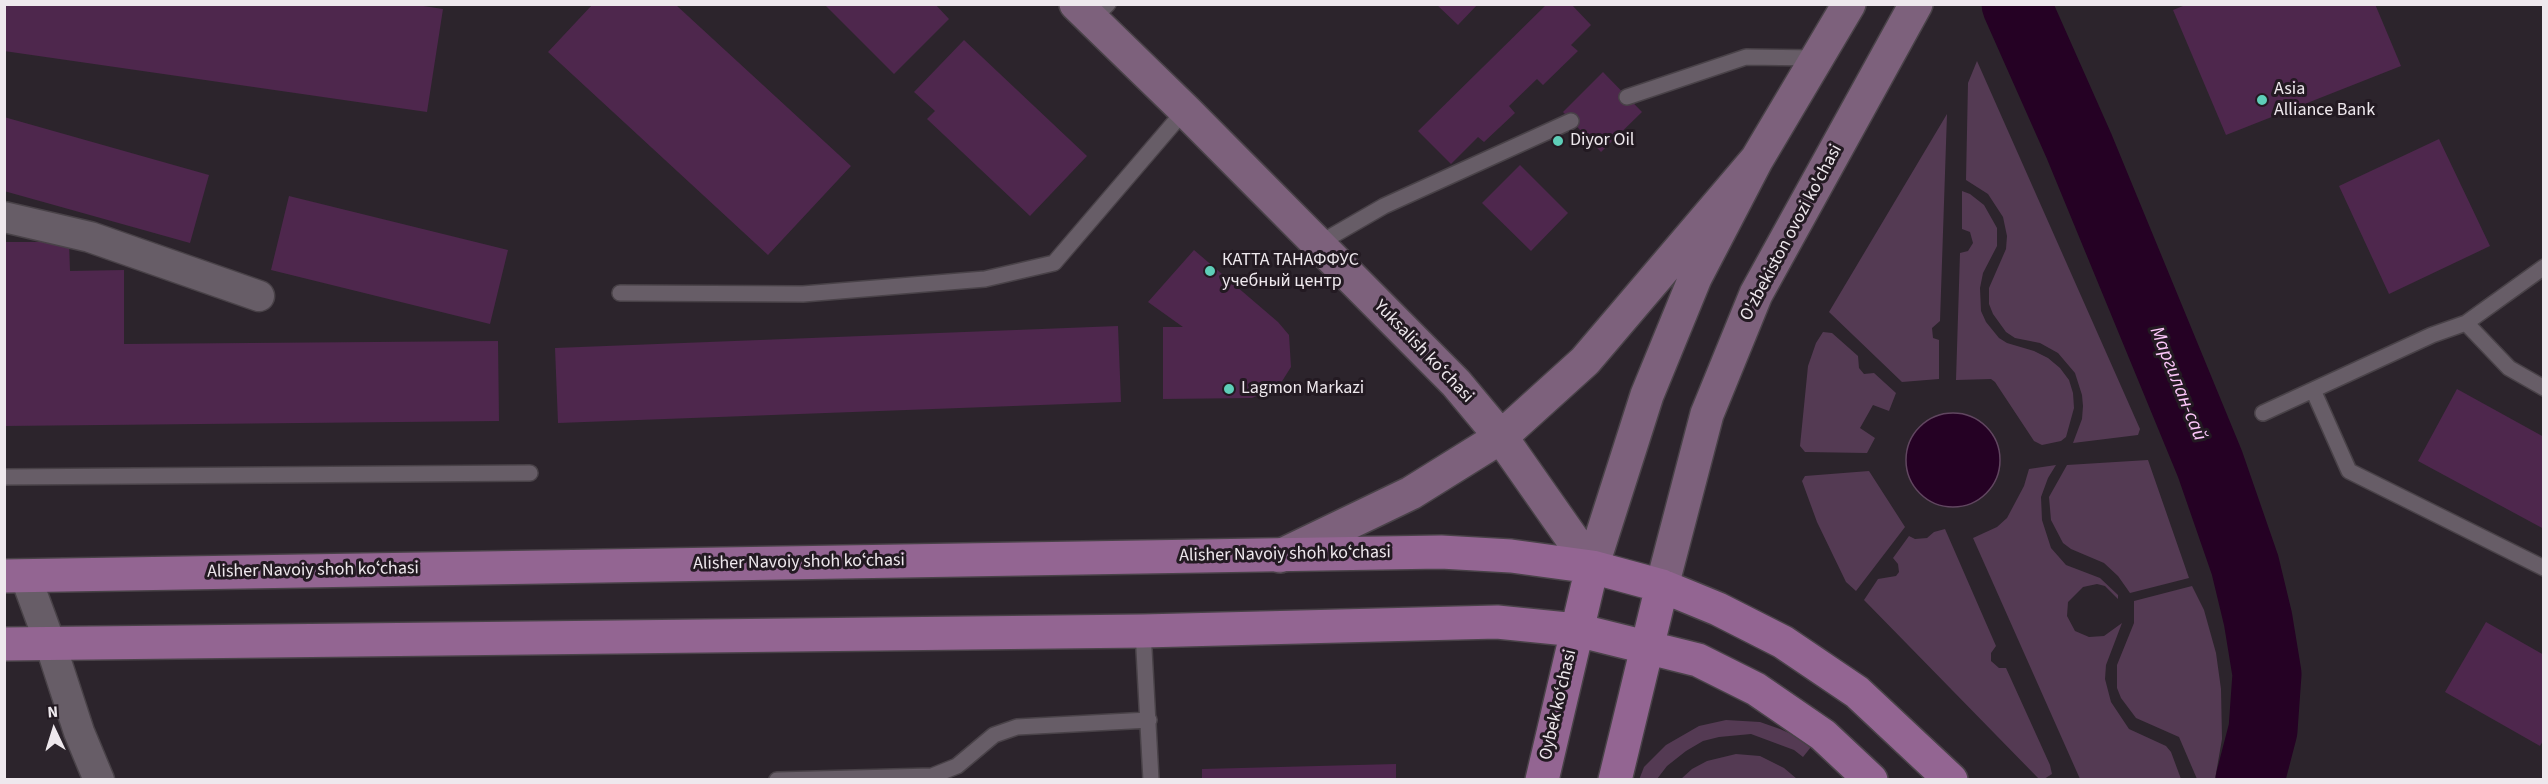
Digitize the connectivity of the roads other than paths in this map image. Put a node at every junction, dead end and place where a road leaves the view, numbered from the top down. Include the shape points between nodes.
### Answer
1 (1849, 4) edge
2 (1917, 4) edge
3 (1092, 10) edge
4 (1816, 58) junction
5 (1627, 97) dead end
6 (1185, 110) junction
7 (1571, 121) dead end
8 (1757, 159) junction
9 (4, 217) edge
10 (1318, 244) junction
11 (2544, 267) edge
12 (620, 293) dead end
13 (260, 296) dead end
14 (2466, 323) junction
15 (2544, 388) edge
16 (2313, 390) junction
17 (2263, 412) dead end
18 (1501, 437) junction
19 (530, 473) dead end
20 (4, 477) edge
21 (1280, 556) junction
22 (1592, 567) junction
23 (2544, 568) edge
24 (15, 576) edge
25 (1662, 586) junction
26 (1577, 630) junction
27 (1143, 631) junction
28 (50, 643) junction
29 (4, 644) edge
30 (1647, 646) junction
31 (1149, 720) junction
32 (99, 780) edge
33 (777, 780) edge
34 (1151, 780) edge
35 (1542, 780) edge
36 (1615, 780) edge
37 (1871, 780) edge
38 (1951, 780) edge

1 - 4 main road
2 - 25 main road, O'zbekiston ovozi ko'chasi via 1756,294 1707,414
3 - 6 main road, Yuksalish koʻchasi
4 - 5 lane via 1746,57
4 - 8 main road
6 - 10 main road, Yuksalish koʻchasi
6 - 12 lane via 1054,263 985,279 803,294
7 - 10 lane via 1384,206
8 - 18 main road via 1585,361
8 - 22 main road via 1695,278 1647,395
9 - 13 street via 90,237
10 - 18 main road, Yuksalish koʻchasi via 1455,383
11 - 14 lane
14 - 15 lane via 2509,368
14 - 16 lane
16 - 17 lane
16 - 23 lane via 2349,471
18 - 21 main road via 1411,493
18 - 22 main road, Yuksalish koʻchasi
19 - 20 lane
21 - 22 main road, Alisher Navoiy shoh koʻchasi via 1441,552
21 - 24 main road, Alisher Navoiy shoh koʻchasi
22 - 25 main road, Alisher Navoiy shoh koʻchasi
22 - 26 main road
24 - 28 street
25 - 30 main road, O'zbekiston ovozi ko'chasi
25 - 38 main road via 1784,642 1857,692
26 - 27 main road via 1497,622
26 - 30 main road
26 - 35 main road, Oybek ko‘chasi
27 - 28 main road
27 - 31 lane
28 - 29 main road
28 - 32 street
30 - 36 main road
30 - 37 main road via 1698,660 1756,689 1823,735
31 - 33 lane via 1017,727 994,735 957,766 932,776
31 - 34 lane

